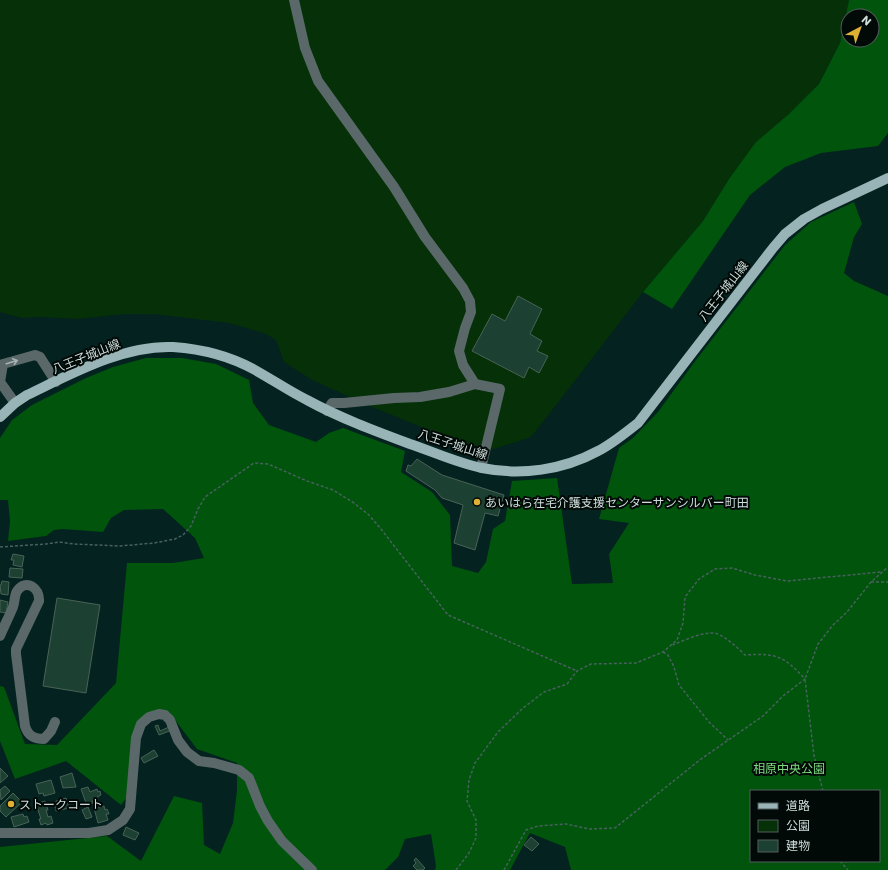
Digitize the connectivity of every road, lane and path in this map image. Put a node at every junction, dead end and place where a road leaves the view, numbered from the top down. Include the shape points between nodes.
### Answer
1 (294, 0) edge
2 (888, 178) edge
3 (56, 382) junction
4 (475, 384) junction
5 (15, 403) junction
6 (328, 411) junction
7 (0, 417) edge
8 (481, 468) junction
9 (0, 547) edge
10 (888, 567) edge
11 (881, 572) junction
12 (871, 582) junction
13 (888, 582) edge
14 (0, 636) edge
15 (670, 646) junction
16 (663, 652) junction
17 (578, 671) junction
18 (805, 678) junction
19 (55, 722) dead end
20 (728, 740) junction
21 (823, 790) edge
22 (0, 833) edge
23 (841, 862) edge
24 (312, 870) edge
25 (456, 870) edge
26 (504, 870) edge
27 (848, 870) edge

1 - 4 street via 305,48 318,81 394,187 470,301 471,312 459,351 463,365
2 - 8 main road, 八王子城山線 via 810,215 785,234 648,411 638,423 613,442 582,459 554,468 510,472
3 - 5 main road, 八王子城山線
5 -> 3 street via 0,382 3,364 35,355 40,357
3 - 6 main road, 八王子城山線 via 125,353 172,347 192,349 238,362
4 - 6 street via 420,397 332,403
4 - 8 street via 500,389
5 - 7 main road, 八王子城山線
6 - 8 main road, 八王子城山線 via 364,427
9 - 17 path via 59,542 120,546 175,539 191,526 205,497 254,463 268,464 333,490 354,503 382,529 448,615
10 - 11 path
11 - 12 path
11 - 15 path via 786,581 732,568 715,569 698,579 685,597 683,623 677,640
12 - 13 path
12 - 18 path via 818,644
14 - 19 street via 14,605 16,593 22,587 32,585 40,595 39,601 16,649 25,726 29,735 37,739 44,738
15 - 16 path
15 - 18 path via 713,632 732,642 745,655 776,655
16 - 17 path via 636,662 591,664
16 - 20 path via 668,655 674,667 679,684 709,722
17 - 25 path via 567,684 544,692 523,708 498,732 475,763 469,780 467,801 476,820 476,838 469,853
18 - 20 path via 763,716
18 - 21 path via 814,756
20 - 26 path via 615,828 589,829 566,824 538,826 526,830
22 - 24 street via 89,833 108,830 123,820 130,809 136,738 141,724 149,717 159,714 170,720 178,740 199,761 239,770 249,778 268,821 282,841
23 - 27 path

